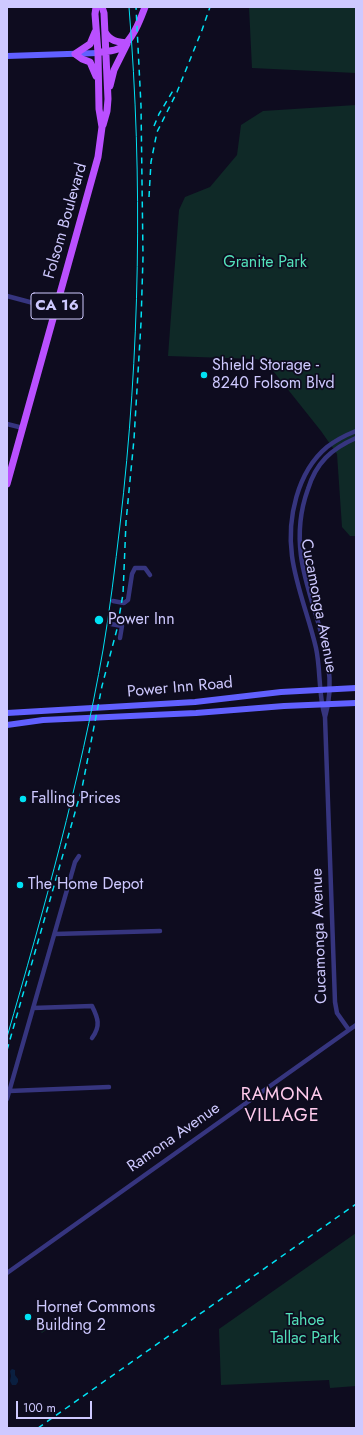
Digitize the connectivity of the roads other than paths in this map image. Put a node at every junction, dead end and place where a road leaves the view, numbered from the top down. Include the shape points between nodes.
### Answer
1 (96, 7) edge
2 (102, 7) edge
3 (145, 7) edge
4 (95, 24) junction
5 (105, 30) junction
6 (127, 43) junction
7 (106, 52) junction
8 (98, 53) junction
9 (75, 54) junction
10 (7, 56) edge
11 (98, 90) junction
12 (108, 94) junction
13 (102, 127) junction
14 (7, 296) edge
15 (56, 309) junction
16 (7, 424) edge
17 (23, 428) junction
18 (356, 431) edge
19 (356, 438) edge
20 (7, 484) edge
21 (150, 575) dead end
22 (113, 601) dead end
23 (111, 624) dead end
24 (120, 638) dead end
25 (356, 688) edge
26 (320, 690) junction
27 (329, 690) junction
28 (356, 703) edge
29 (321, 704) junction
30 (329, 704) junction
31 (7, 713) edge
32 (325, 717) junction
33 (7, 726) edge
34 (79, 856) dead end
35 (160, 931) dead end
36 (54, 934) junction
37 (33, 1008) junction
38 (356, 1025) edge
39 (349, 1030) junction
40 (92, 1038) dead end
41 (109, 1087) dead end
42 (9, 1091) junction
43 (7, 1099) edge
44 (7, 1273) edge

1 - 4 main road, Folsom Boulevard
2 - 5 main road
3 - 6 main road
4 - 8 main road, Folsom Boulevard
4 - 9 main road via 95,34 90,44
5 - 6 main road via 110,39
5 - 7 main road
6 - 7 main road
6 - 12 main road via 114,70
7 - 8 main road
7 - 12 main road
8 - 9 main road
8 - 11 main road, Folsom Boulevard / CA 16
9 - 10 main road
9 - 11 main road via 90,62
11 - 13 main road, Folsom Boulevard / CA 16
12 - 13 main road via 107,111
13 - 15 main road, Folsom Boulevard / CA 16 via 95,170
14 - 15 street
15 - 17 main road, Folsom Boulevard / CA 16
16 - 17 street
17 - 20 main road, Folsom Boulevard / CA 16
18 - 26 street, Cucamonga Avenue via 330,445 313,463 303,480 292,521 292,558 316,648
19 - 27 street, Cucamonga Avenue via 339,446 318,466 305,496 300,521 301,557 325,646
21 - 22 street via 145,568 135,568 128,600 124,603
23 - 24 street via 122,626
25 - 27 main road, Power Inn Road
26 - 27 main road, Power Inn Road
26 - 29 street, Cucamonga Avenue
26 - 31 main road, Power Inn Road via 173,703
27 - 30 street, Cucamonga Avenue
28 - 30 main road, Power Inn Road
29 - 30 main road, Power Inn Road
29 - 32 street, Cucamonga Avenue
29 - 33 main road, Power Inn Road via 43,720
30 - 32 street, Cucamonga Avenue
32 - 39 street, Cucamonga Avenue via 335,1002 337,1012
34 - 36 street
35 - 36 street
36 - 37 street
37 - 40 street via 92,1006 97,1017 97,1030
37 - 42 street
38 - 39 street, Ramona Avenue
39 - 44 street, Ramona Avenue
41 - 42 street
42 - 43 street

